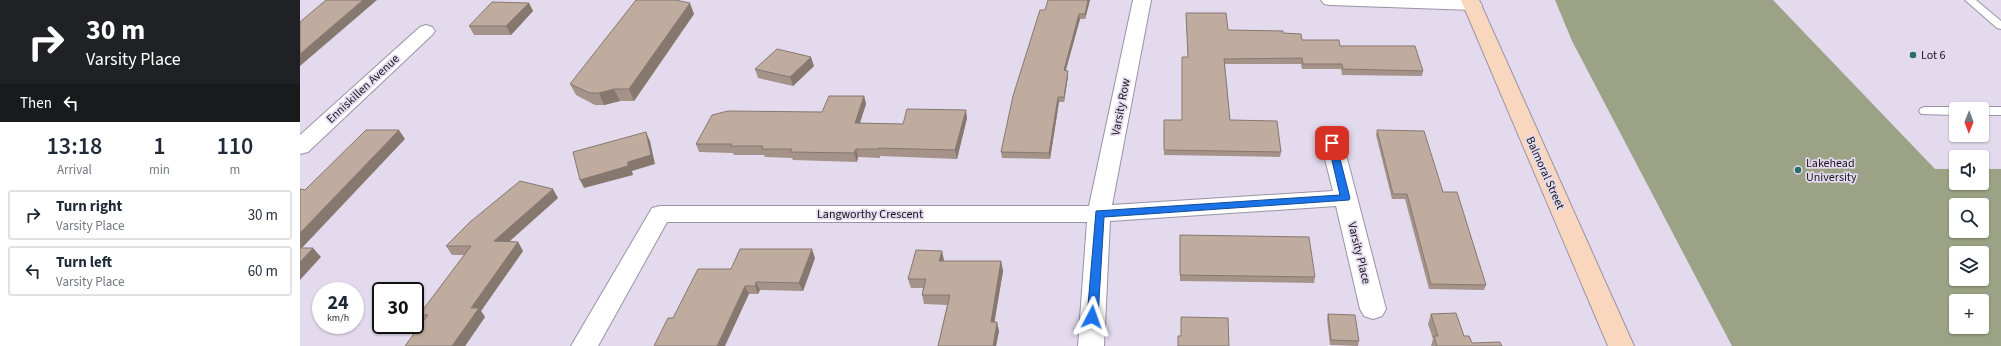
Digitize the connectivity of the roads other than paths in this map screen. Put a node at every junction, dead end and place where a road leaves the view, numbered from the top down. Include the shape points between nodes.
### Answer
1 (1142, 0) edge
2 (1330, 0) edge
3 (1970, 0) edge
4 (1471, 2) edge
5 (2001, 26) edge
6 (426, 30) dead end
7 (1925, 111) dead end
8 (1949, 111) edge
9 (1989, 111) edge
10 (2001, 111) edge
11 (1332, 143) dead end
12 (300, 147) edge
13 (1346, 198) junction
14 (1099, 214) junction
15 (1373, 309) dead end
16 (584, 346) edge
17 (1090, 346) edge
18 (1621, 346) edge

1 - 14 street, Varsity Row
2 - 4 street
3 - 5 lane
4 - 18 main road, Balmoral Street
6 - 12 street, Enniskillen Avenue
7 - 8 lane
9 - 10 lane
11 - 13 street, Varsity Place
13 - 14 street
13 - 15 street, Varsity Place
14 - 16 street, Langworthy Crescent via 660,214
14 - 17 street

